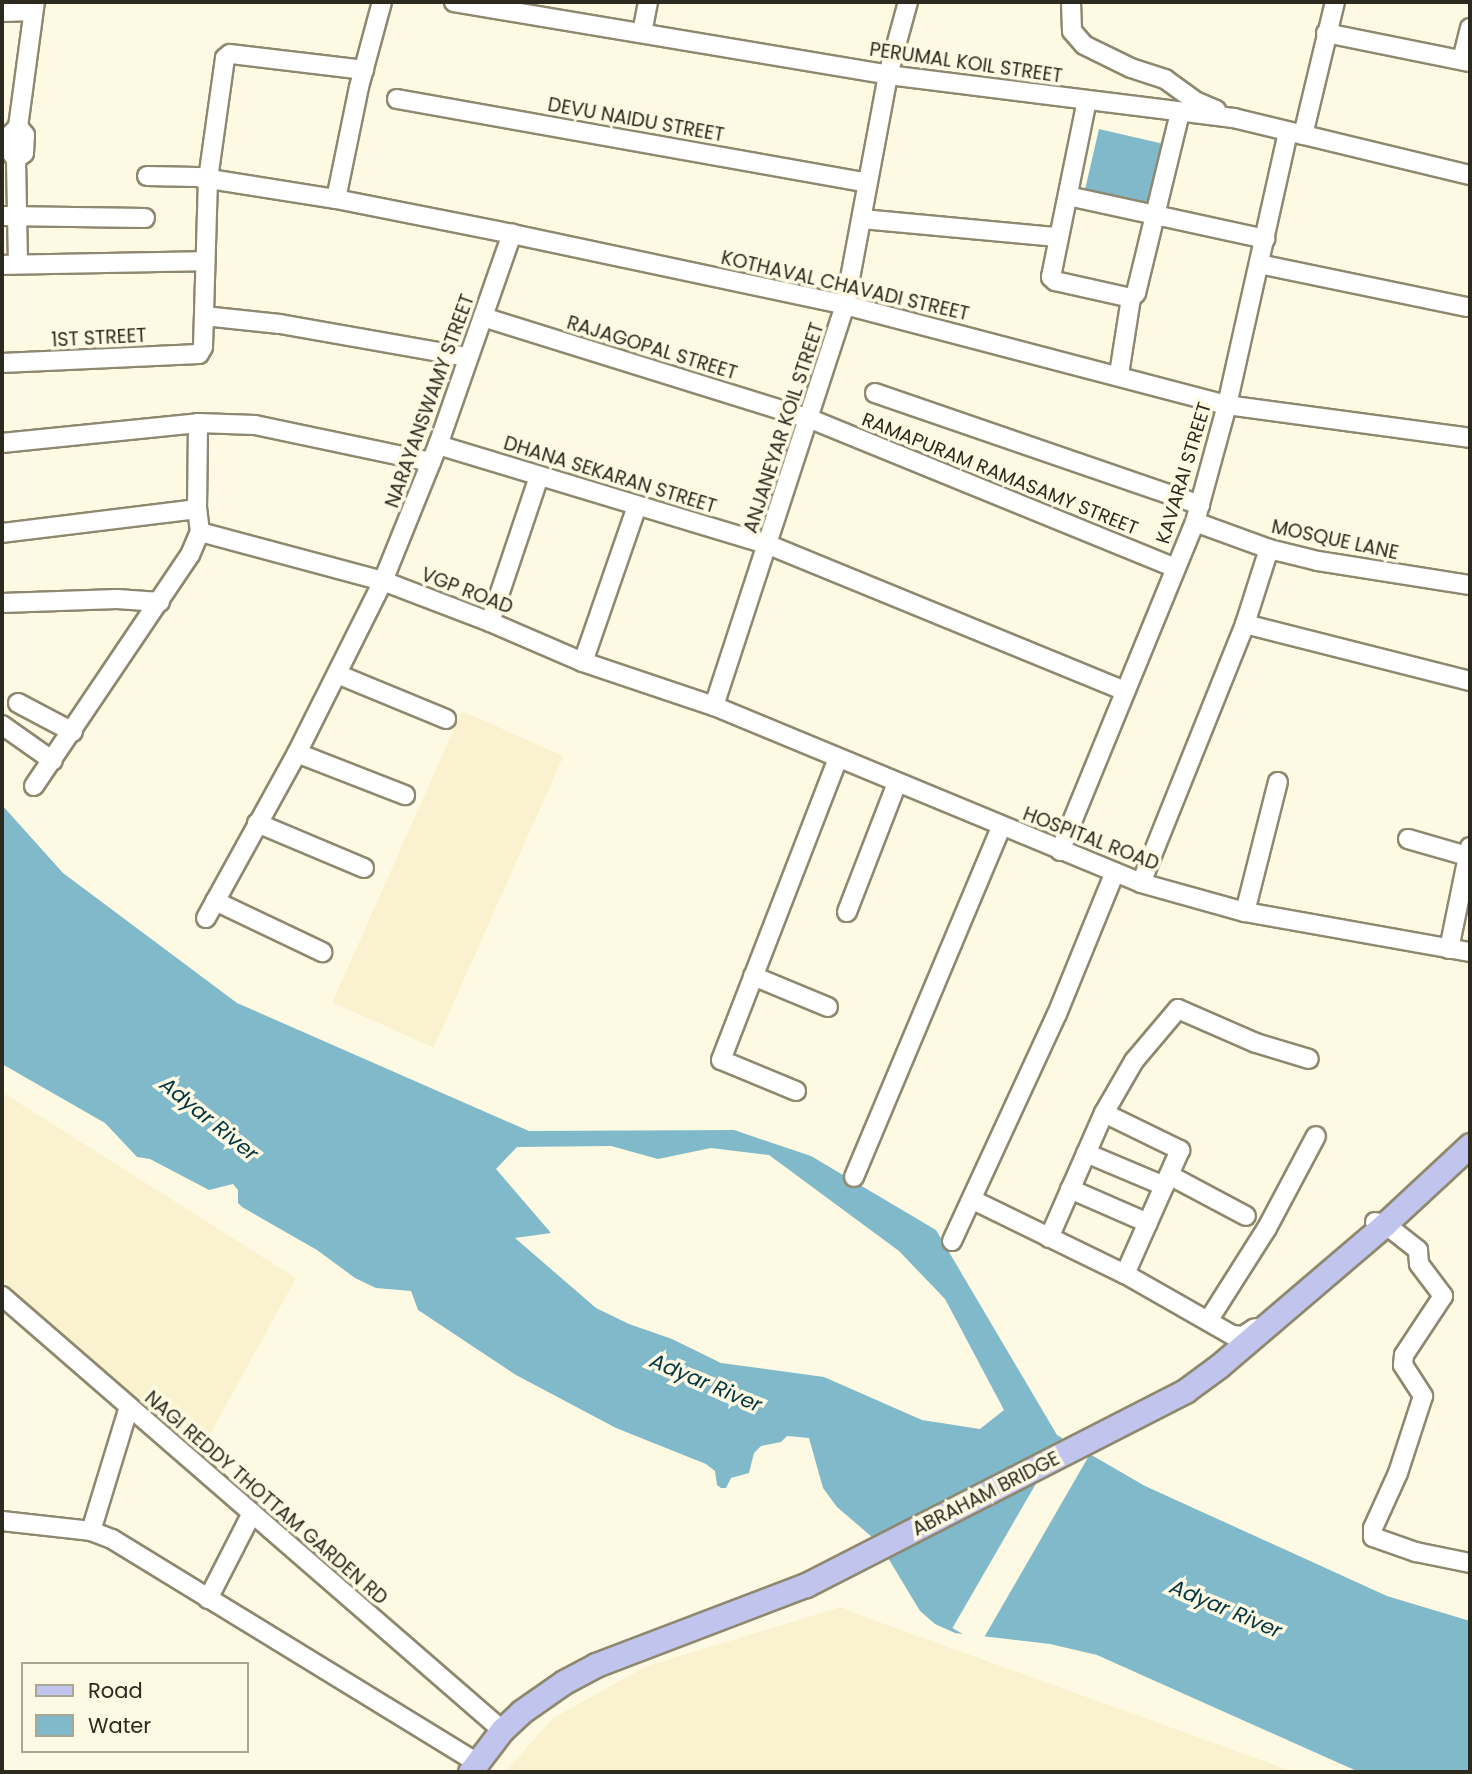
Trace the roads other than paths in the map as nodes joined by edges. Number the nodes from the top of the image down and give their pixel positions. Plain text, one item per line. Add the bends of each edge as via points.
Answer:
1 (382, 2) edge
2 (454, 2) edge
3 (649, 2) edge
4 (908, 2) edge
5 (1070, 2) edge
6 (1335, 2) edge
7 (509, 6) edge
8 (34, 7) edge
9 (2, 12) edge
10 (1470, 28) edge
11 (642, 33) junction
12 (1326, 33) junction
13 (1466, 61) edge
14 (364, 70) junction
15 (888, 75) junction
16 (397, 99) dead end
17 (1087, 100) junction
18 (1180, 111) junction
19 (1234, 118) junction
20 (1295, 133) junction
21 (10, 134) edge
22 (1470, 175) edge
23 (147, 176) dead end
24 (208, 179) junction
25 (867, 183) junction
26 (1068, 196) junction
27 (335, 200) junction
28 (1154, 215) junction
29 (9, 216) edge
30 (145, 218) dead end
31 (862, 219) junction
32 (512, 234) junction
33 (1058, 237) junction
34 (1265, 239) junction
35 (205, 261) junction
36 (10, 264) edge
37 (1259, 264) junction
38 (1131, 298) junction
39 (845, 305) junction
40 (1468, 307) dead end
41 (204, 316) junction
42 (483, 317) junction
43 (467, 357) junction
44 (2, 363) edge
45 (1119, 374) junction
46 (875, 393) dead end
47 (1227, 405) junction
48 (808, 418) junction
49 (198, 423) junction
50 (1470, 438) edge
51 (2, 443) edge
52 (434, 454) junction
53 (539, 476) junction
54 (637, 506) junction
55 (197, 509) junction
56 (1197, 513) junction
57 (2, 533) edge
58 (200, 533) junction
59 (769, 545) junction
60 (1269, 549) junction
61 (1176, 568) junction
62 (383, 582) junction
63 (1470, 585) edge
64 (160, 602) junction
65 (2, 603) edge
66 (490, 622) junction
67 (1245, 624) junction
68 (583, 662) junction
69 (337, 674) junction
70 (1470, 681) edge
71 (1125, 691) junction
72 (18, 703) dead end
73 (714, 706) junction
74 (446, 719) dead end
75 (2, 725) edge
76 (73, 732) junction
77 (297, 753) junction
78 (838, 759) junction
79 (53, 761) junction
80 (1278, 782) dead end
81 (897, 783) junction
82 (34, 786) dead end
83 (405, 795) dead end
84 (257, 823) junction
85 (1002, 827) junction
86 (1408, 839) dead end
87 (1470, 847) edge
88 (1060, 851) junction
89 (364, 867) dead end
90 (1468, 867) edge
91 (1115, 872) junction
92 (1141, 883) junction
93 (215, 901) junction
94 (847, 912) dead end
95 (1245, 912) junction
96 (206, 918) dead end
97 (1449, 949) junction
98 (322, 952) dead end
99 (1470, 952) edge
100 (753, 976) junction
101 (828, 1007) dead end
102 (1309, 1059) dead end
103 (796, 1091) dead end
104 (1104, 1113) junction
105 (1316, 1136) dead end
106 (1470, 1145) edge
107 (1086, 1153) junction
108 (854, 1177) dead end
109 (1167, 1180) junction
110 (1070, 1189) junction
111 (973, 1200) junction
112 (1246, 1216) dead end
113 (1148, 1223) junction
114 (1377, 1231) junction
115 (1049, 1238) junction
116 (952, 1241) dead end
117 (1125, 1273) junction
118 (2, 1296) edge
119 (1208, 1321) junction
120 (129, 1407) junction
121 (252, 1513) junction
122 (2, 1521) edge
123 (91, 1531) junction
124 (1470, 1563) edge
125 (208, 1599) junction
126 (502, 1730) junction
127 (474, 1768) edge

1 - 14 street
2 - 7 street, PERUMAL KOIL STREET
3 - 11 street
4 - 15 street, ANJANEYAR KOIL STREET
5 - 19 street via 1072,31 1084,45 1165,79 1195,100
6 - 12 street, KAVARAI STREET
7 - 11 street, PERUMAL KOIL STREET
8 - 9 street
8 - 21 street
10 - 13 street
11 - 15 street, PERUMAL KOIL STREET
12 - 13 street
12 - 20 street, KAVARAI STREET
14 - 24 street via 227,55
14 - 27 street
15 - 17 street, PERUMAL KOIL STREET
15 - 25 street, ANJANEYAR KOIL STREET
16 - 25 street, DEVU NAIDU STREET
17 - 18 street, PERUMAL KOIL STREET
17 - 26 street
18 - 19 street, PERUMAL KOIL STREET
18 - 28 street
19 - 20 street, PERUMAL KOIL STREET
20 - 22 street, PERUMAL KOIL STREET
20 - 34 street, KAVARAI STREET
21 - 29 street via 25,135 24,153 16,159
23 - 24 street, KOTHAVAL CHAVADI STREET
24 - 27 street, KOTHAVAL CHAVADI STREET
24 - 35 street
25 - 31 street, ANJANEYAR KOIL STREET
26 - 28 street
26 - 33 street
27 - 32 street, KOTHAVAL CHAVADI STREET
28 - 34 street
28 - 38 street
29 - 30 street
29 - 36 street
31 - 33 street
31 - 39 street, ANJANEYAR KOIL STREET
32 - 39 street, KOTHAVAL CHAVADI STREET
32 - 42 street, NARAYANSWAMY STREET
33 - 38 street via 1050,271 1055,281
34 - 37 street, KAVARAI STREET
35 - 36 street
35 - 41 street
37 - 40 street
37 - 47 street, KAVARAI STREET
38 - 45 street
39 - 45 street, KOTHAVAL CHAVADI STREET
39 - 48 street, ANJANEYAR KOIL STREET
41 - 43 street via 280,324
41 - 44 street, 1ST STREET via 199,354
42 - 43 street, NARAYANSWAMY STREET
42 - 48 street, RAJAGOPAL STREET
43 - 52 street, NARAYANSWAMY STREET
45 - 47 street, KOTHAVAL CHAVADI STREET
46 - 56 street, MOSQUE LANE
47 - 50 street, KOTHAVAL CHAVADI STREET
47 - 56 street, KAVARAI STREET
48 - 59 street, ANJANEYAR KOIL STREET
48 - 61 street, RAMAPURAM RAMASAMY STREET
49 - 51 street, DHANA SEKARAN STREET
49 - 52 street, DHANA SEKARAN STREET via 255,425
49 - 55 street
52 - 53 street, DHANA SEKARAN STREET
52 - 62 street, NARAYANSWAMY STREET
53 - 54 street, DHANA SEKARAN STREET
53 - 66 street
54 - 59 street, DHANA SEKARAN STREET
54 - 68 street
55 - 57 street
55 - 58 street
56 - 60 street, MOSQUE LANE
56 - 61 street, KAVARAI STREET
58 - 62 street, VGP ROAD
58 - 64 street
59 - 71 street, DHANA SEKARAN STREET
59 - 73 street, ANJANEYAR KOIL STREET
60 - 63 street, MOSQUE LANE
60 - 67 street
61 - 71 street, KAVARAI STREET
62 - 66 street, VGP ROAD
62 - 69 street, NARAYANSWAMY STREET
64 - 65 street
64 - 76 street
66 - 68 street, VGP ROAD
67 - 70 street
67 - 92 street
68 - 73 street, VGP ROAD
69 - 74 street
69 - 77 street, NARAYANSWAMY STREET
71 - 88 street, KAVARAI STREET
72 - 76 street
73 - 78 street, HOSPITAL ROAD
75 - 79 street
76 - 79 street
77 - 83 street
77 - 84 street, NARAYANSWAMY STREET
78 - 81 street, HOSPITAL ROAD
78 - 100 street
79 - 82 street
80 - 95 street
81 - 85 street, HOSPITAL ROAD
81 - 94 street
84 - 89 street
84 - 93 street, NARAYANSWAMY STREET
85 - 88 street, HOSPITAL ROAD
85 - 108 street
86 - 90 street via 1467,856
87 - 90 street
88 - 91 street, HOSPITAL ROAD
90 - 97 street
91 - 92 street, HOSPITAL ROAD
91 - 111 street
92 - 95 street, HOSPITAL ROAD
93 - 96 street, NARAYANSWAMY STREET
93 - 98 street
95 - 97 street, HOSPITAL ROAD
97 - 99 street, HOSPITAL ROAD
100 - 101 street
100 - 103 street via 721,1060
102 - 104 street via 1256,1043 1178,1009 1134,1061
104 - 107 street
104 - 109 street via 1180,1150
105 - 119 street via 1267,1228
106 - 114 main road, ABRAHAM BRIDGE
107 - 109 street
107 - 110 street
109 - 112 street
109 - 113 street
110 - 113 street
110 - 115 street
111 - 115 street
111 - 116 street
113 - 117 street
114 - 119 street via 1373,1222 1360,1231 1243,1336
114 - 124 street via 1418,1251 1419,1264 1443,1296 1404,1355 1403,1365 1423,1396 1373,1537
114 - 126 main road, ABRAHAM BRIDGE via 1219,1366 1169,1401 815,1580 632,1648 564,1682
115 - 117 street
117 - 119 street
118 - 120 street, NAGI REDDY THOTTAM GARDEN RD
120 - 121 street, NAGI REDDY THOTTAM GARDEN RD
120 - 123 street
121 - 125 street
121 - 126 street, NAGI REDDY THOTTAM GARDEN RD
122 - 123 street
123 - 125 street via 112,1539
125 - 127 street
126 - 127 main road, ABRAHAM BRIDGE

